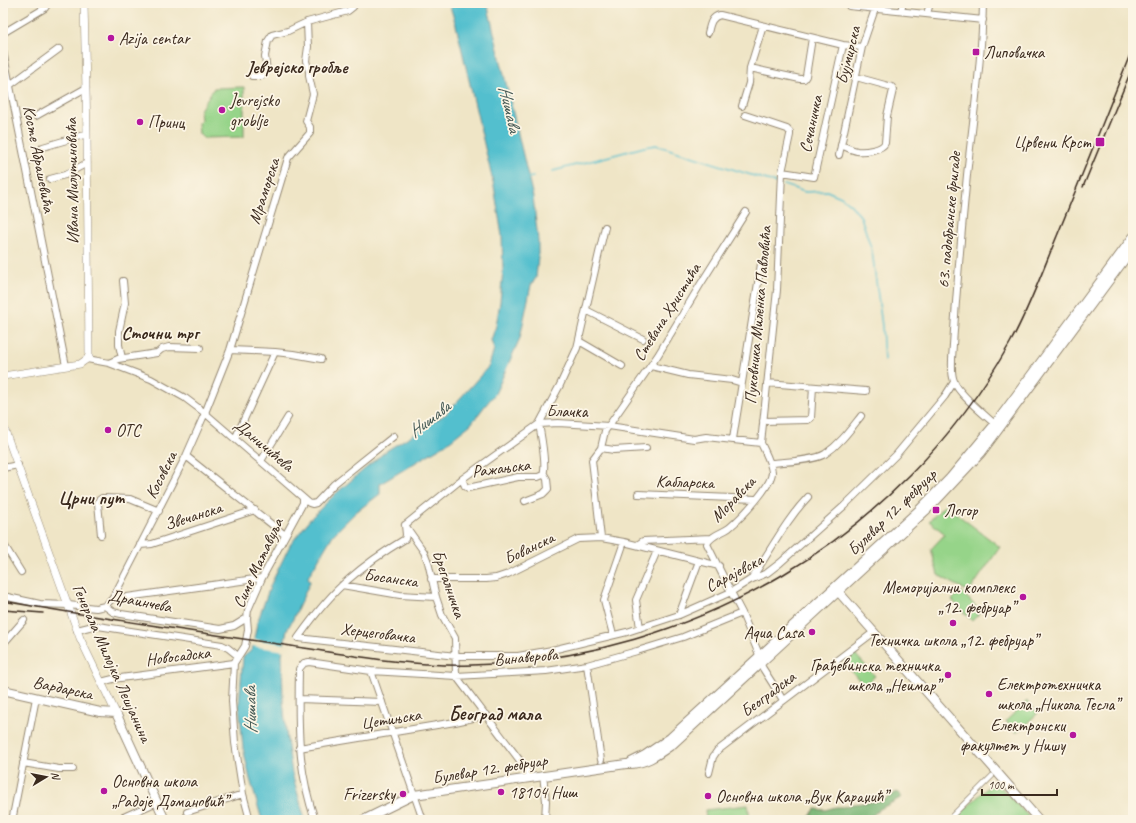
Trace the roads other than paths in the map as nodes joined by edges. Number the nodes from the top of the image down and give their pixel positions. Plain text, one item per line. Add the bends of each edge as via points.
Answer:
1 (48, 3) edge
2 (84, 3) edge
3 (355, 3) edge
4 (903, 3) edge
5 (930, 3) edge
6 (983, 3) edge
7 (848, 5) edge
8 (875, 9) junction
9 (901, 11) junction
10 (927, 14) junction
11 (983, 20) junction
12 (307, 22) junction
13 (763, 26) junction
14 (3, 33) edge
15 (708, 33) dead end
16 (812, 38) junction
17 (843, 45) junction
18 (862, 47) junction
19 (60, 49) dead end
20 (3, 51) edge
21 (750, 68) junction
22 (252, 76) dead end
23 (856, 77) junction
24 (10, 85) junction
25 (86, 88) junction
26 (742, 106) dead end
27 (745, 115) dead end
28 (36, 116) dead end
29 (87, 134) junction
30 (841, 145) junction
31 (44, 146) dead end
32 (839, 155) dead end
33 (87, 163) junction
34 (782, 172) junction
35 (50, 179) dead end
36 (746, 212) dead end
37 (605, 227) dead end
38 (1133, 237) edge
39 (1133, 248) edge
40 (761, 264) dead end
41 (123, 281) dead end
42 (586, 310) junction
43 (643, 339) dead end
44 (579, 341) junction
45 (200, 348) dead end
46 (230, 350) junction
47 (275, 352) junction
48 (122, 358) junction
49 (87, 359) junction
50 (321, 359) dead end
51 (109, 363) junction
52 (66, 366) junction
53 (622, 366) dead end
54 (651, 366) junction
55 (3, 376) edge
56 (954, 382) junction
57 (742, 383) junction
58 (767, 383) junction
59 (813, 387) junction
60 (866, 391) dead end
61 (205, 413) junction
62 (860, 416) dead end
63 (288, 417) dead end
64 (763, 421) junction
65 (540, 424) junction
66 (3, 425) edge
67 (609, 426) junction
68 (997, 426) junction
69 (394, 436) dead end
70 (235, 439) junction
71 (734, 439) junction
72 (761, 443) junction
73 (601, 448) junction
74 (646, 448) dead end
75 (186, 456) junction
76 (261, 461) junction
77 (770, 463) junction
78 (18, 465) junction
79 (3, 468) edge
80 (544, 474) junction
81 (462, 479) junction
82 (638, 494) dead end
83 (808, 497) dead end
84 (303, 499) junction
85 (755, 499) junction
86 (525, 501) dead end
87 (255, 510) junction
88 (159, 511) junction
89 (405, 525) junction
90 (101, 535) dead end
91 (285, 535) junction
92 (602, 538) junction
93 (711, 538) junction
94 (624, 542) junction
95 (3, 543) edge
96 (140, 545) junction
97 (637, 545) junction
98 (656, 551) junction
99 (699, 561) junction
100 (719, 566) junction
101 (20, 572) dead end
102 (262, 578) junction
103 (431, 579) junction
104 (750, 580) junction
105 (342, 585) junction
106 (836, 590) junction
107 (731, 592) junction
108 (3, 596) edge
109 (436, 597) junction
110 (112, 598) junction
111 (68, 605) junction
112 (105, 606) junction
113 (742, 613) junction
114 (678, 615) junction
115 (247, 618) junction
116 (24, 620) dead end
117 (640, 628) junction
118 (77, 630) junction
119 (874, 632) junction
120 (613, 635) junction
121 (3, 644) edge
122 (238, 656) junction
123 (456, 656) junction
124 (759, 660) junction
125 (234, 663) junction
126 (587, 665) junction
127 (371, 672) junction
128 (456, 676) junction
129 (101, 682) junction
130 (3, 690) edge
131 (36, 698) junction
132 (299, 700) junction
133 (783, 700) junction
134 (382, 702) junction
135 (116, 713) junction
136 (487, 715) junction
137 (392, 732) junction
138 (299, 748) junction
139 (601, 760) dead end
140 (24, 763) junction
141 (73, 769) dead end
142 (709, 773) dead end
143 (543, 776) junction
144 (992, 776) dead end
145 (530, 777) junction
146 (243, 794) junction
147 (414, 795) junction
148 (157, 802) junction
149 (187, 812) dead end
150 (13, 816) dead end
151 (117, 820) edge
152 (165, 820) edge
153 (250, 820) edge
154 (315, 820) edge
155 (363, 820) edge
156 (423, 820) edge
157 (545, 820) edge
158 (948, 820) edge
159 (1039, 820) edge

1 - 14 street via 45,8
2 - 25 street, Ивана Милутиновића
3 - 12 street via 348,11
4 - 9 street
5 - 10 street
6 - 11 street, 63. падобранске бригаде
7 - 8 street
8 - 9 street
8 - 18 street, Бујмирска
9 - 10 street
10 - 11 street
11 - 56 street, 63. падобранске бригаде via 960,241 952,359
12 - 22 street via 272,35 265,56 267,71 262,76
12 - 46 street, Мраморска via 306,61 313,94 306,117 310,133 288,158
13 - 15 street via 720,15 712,19
13 - 16 street
13 - 21 street
16 - 17 street
16 - 21 street via 804,79
17 - 18 street
17 - 34 street, Сечаничка via 814,177
18 - 23 street, Бујмирска
19 - 24 street
20 - 24 street, Косте Абрашевића
21 - 26 street via 749,83
23 - 30 street, Бујмирска
23 - 30 street via 892,86 885,143 879,149 858,151
24 - 52 street, Косте Абрашевића
25 - 28 street
25 - 29 street, Ивана Милутиновића
27 - 34 street, Пуковника Миленка Павловића via 790,132
29 - 31 street
29 - 33 street, Ивана Милутиновића
30 - 32 street, Бујмирска
33 - 35 street via 65,175
33 - 49 street, Ивана Милутиновића
34 - 58 street, Пуковника Миленка Павловића via 777,290
36 - 54 street, Стевана Христића
37 - 42 street
38 - 68 main road, Булевар 12. фебруар
39 - 68 main road, Булевар 12. фебруар
40 - 57 street
41 - 48 street via 125,303 119,331
42 - 43 street
42 - 44 street
44 - 53 street
44 - 65 street
45 - 48 street via 169,347 157,353
46 - 47 street
46 - 61 street, Косовска
47 - 50 street
47 - 70 street
48 - 51 street
49 - 51 street, Даничићева
49 - 52 street via 80,364
51 - 61 street, Даничићева via 151,379
52 - 55 street
54 - 57 street via 688,375
54 - 67 street, Стевана Христића
56 - 68 street
56 - 104 street, Сарајевска via 896,455 844,506 780,563 767,573
57 - 71 street
58 - 59 street
58 - 64 street, Пуковника Миленка Павловића
59 - 60 street
59 - 64 street via 811,418
61 - 70 street, Даничићева
61 - 75 street, Косовска
62 - 77 street, Моравска via 841,441 823,455
63 - 76 street
64 - 72 street, Пуковника Миленка Павловића
65 - 67 street, Блачка
65 - 80 street, Ражањска
65 - 81 street, Блачка
66 - 78 street, Генерала Милојка Лешјанина
67 - 71 street, Блачка via 694,439
67 - 73 street, Стевана Христића via 605,431
68 - 106 main road, Булевар 12. фебруар via 969,467 934,503
69 - 84 street via 334,484 316,503 312,504
70 - 76 street, Даничићева
71 - 72 street, Блачка
72 - 77 street, Моравска
73 - 74 street
73 - 92 street, Стевана Христића via 592,462
75 - 87 street
75 - 88 street, Косовска
76 - 84 street, Даничићева
77 - 85 street, Моравска via 772,472 768,483
78 - 79 street
78 - 111 street, Генерала Милојка Лешјанина
80 - 81 street, Ражањска via 468,488
80 - 86 street via 548,489 543,494
81 - 89 street, Блачка
82 - 85 street, Кабларска
83 - 104 street via 787,522
84 - 91 street, Симе Матавуља
85 - 93 street, Моравска via 729,528
87 - 91 street
87 - 96 street, Звечанска via 152,544
88 - 90 street via 130,499 102,498 98,503
88 - 96 street, Косовска
89 - 103 street, Брегалничка via 424,552
89 - 105 street via 404,539
91 - 102 street, Симе Матавуља
92 - 94 street, Бованска
92 - 103 street, Бованска via 578,539 496,578
93 - 97 street, Бованска via 643,541
93 - 100 street, Моравска via 708,546
94 - 97 street, Бованска
94 - 120 street via 604,600
95 - 101 street
96 - 110 street, Косовска
97 - 98 street, Бованска
98 - 99 street, Бованска
98 - 117 street via 636,600
99 - 100 street, Бованска
99 - 114 street
100 - 107 street, Моравска
102 - 110 street
102 - 115 street, Симе Матавуља
103 - 109 street, Брегалничка
104 - 107 street, Сарајевска
105 - 109 street, Босанска via 400,595
105 - 123 street, Херцеговачка via 298,638
106 - 119 main road
106 - 124 main road, Булевар 12. фебруар
107 - 113 street, Моравска
107 - 114 street, Сарајевска
108 - 111 street, Драинчева via 40,604
109 - 123 street, Брегалничка via 442,615 455,638
110 - 112 street, Косовска
111 - 112 street, Драинчева via 96,608
111 - 118 street, Генерала Милојка Лешјанина
112 - 115 street, Драинчева via 117,613 220,629 234,626
113 - 124 street, Моравска
113 - 126 street, Винаверова via 683,637
114 - 117 street, Сарајевска
115 - 122 street, Симе Матавуља via 245,646
116 - 121 street
117 - 120 street, Сарајевска
118 - 122 street via 98,626 222,645
118 - 129 street, Генерала Милојка Лешјанина
119 - 133 street, Београдска
119 - 159 main road
120 - 123 street, Сарајевска via 526,655
122 - 125 street
123 - 128 street, Брегалничка
124 - 133 street, Моравска
124 - 143 main road, Булевар 12. фебруар via 673,744 642,763
125 - 129 street, Новосадска
125 - 146 street via 233,722
126 - 128 street, Винаверова via 546,671
126 - 139 street
127 - 128 street, Винаверова
127 - 132 street, Винаверова via 304,663 300,669
127 - 134 street
128 - 136 street
129 - 135 street, Генерала Милојка Лешјанина
130 - 131 main road, Вардарска
131 - 135 main road, Вардарска
131 - 140 street
132 - 134 street
132 - 138 street
133 - 142 street, Београдска via 717,751
134 - 137 street
135 - 148 main road, Генерала Милојка Лешјанина
136 - 137 street, Цетињска
136 - 145 street
137 - 138 street, Цетињска
137 - 147 street
138 - 154 street via 306,791
140 - 141 street
140 - 150 street
143 - 145 main road, Булевар 12. фебруар
143 - 157 street via 546,796
144 - 158 street
145 - 147 main road, Булевар 12. фебруар
146 - 149 street
146 - 153 street
147 - 155 main road, Булевар 12. фебруар
147 - 156 street
148 - 151 street
148 - 152 main road, Генерала Милојка Лешјанина

